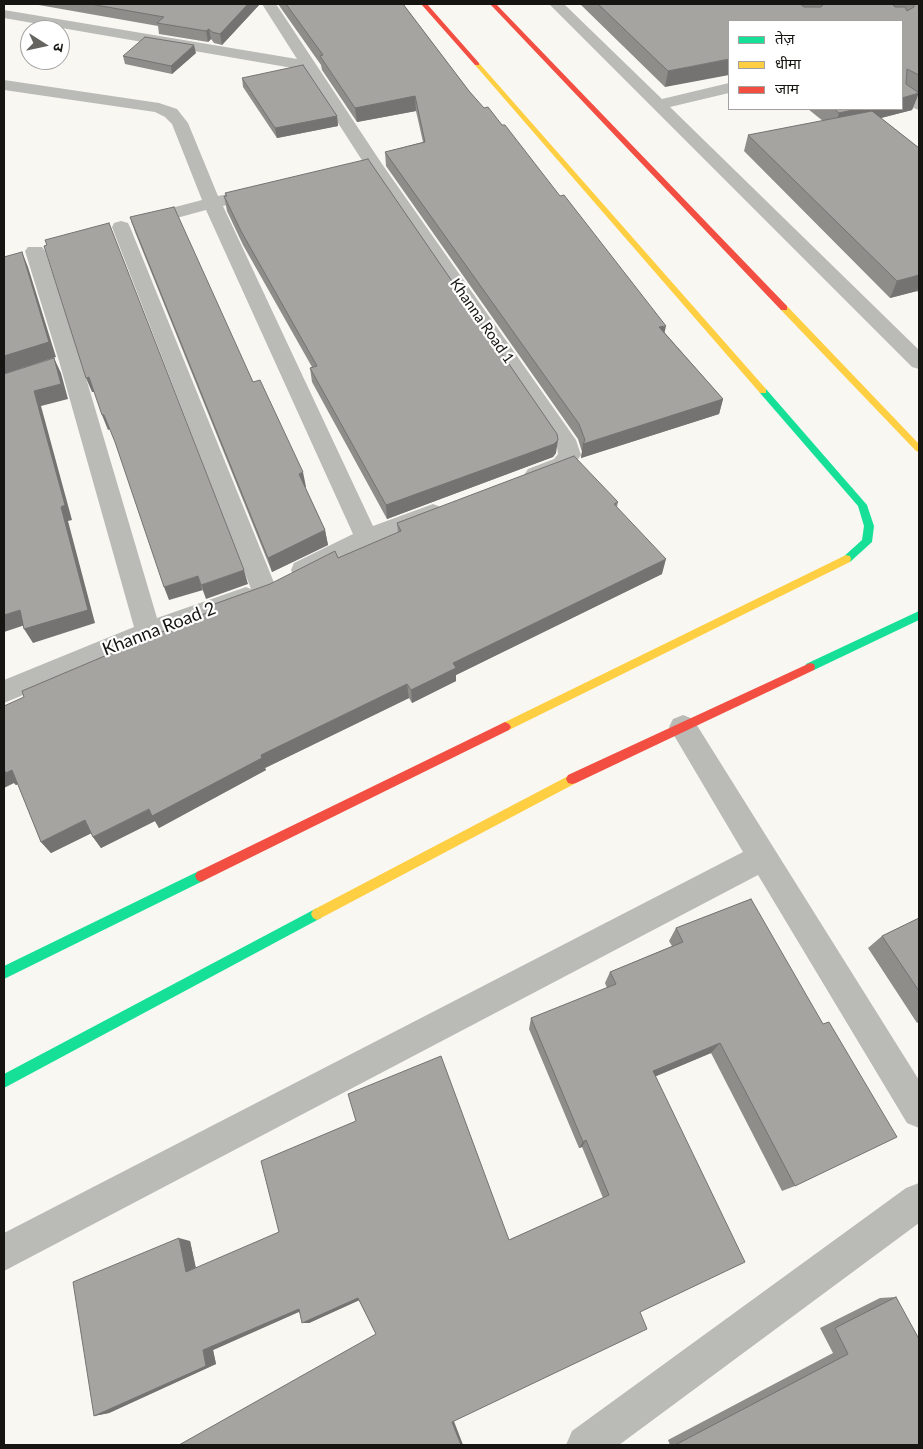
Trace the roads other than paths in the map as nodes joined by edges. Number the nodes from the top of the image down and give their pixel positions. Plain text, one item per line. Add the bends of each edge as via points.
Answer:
1 (269, 4) edge
2 (424, 4) edge
3 (493, 4) edge
4 (556, 4) edge
5 (4, 14) edge
6 (308, 66) junction
7 (4, 85) edge
8 (728, 88) edge
9 (903, 93) edge
10 (658, 105) junction
11 (919, 105) edge
12 (248, 194) edge
13 (212, 203) junction
14 (36, 251) dead end
15 (919, 362) edge
16 (919, 449) edge
17 (512, 484) edge
18 (450, 507) edge
19 (367, 538) junction
20 (264, 590) junction
21 (919, 615) edge
22 (148, 632) junction
23 (4, 692) edge
24 (683, 727) junction
25 (763, 857) junction
26 (4, 973) edge
27 (4, 1080) edge
28 (919, 1110) edge
29 (919, 1201) edge
30 (4, 1253) edge
31 (605, 1439) edge

1 - 6 street, Khanna Road 1
2 - 26 street via 862,506 869,526 867,542 850,557
3 - 16 street
4 - 10 street
5 - 6 street
6 - 17 street, Khanna Road 1 via 365,167 568,446 570,455 562,465
7 - 13 street via 159,108 171,113 180,123
8 - 10 street
9 - 11 street
10 - 15 street
12 - 13 street
13 - 19 street
13 - 20 street via 112,229
14 - 22 street via 61,364
18 - 19 street
19 - 20 street, Khanna Road 2
20 - 22 street, Khanna Road 2
21 - 24 street
22 - 23 street, Khanna Road 2
24 - 25 street
24 - 27 street via 552,789
25 - 28 street
25 - 30 street
29 - 31 street

